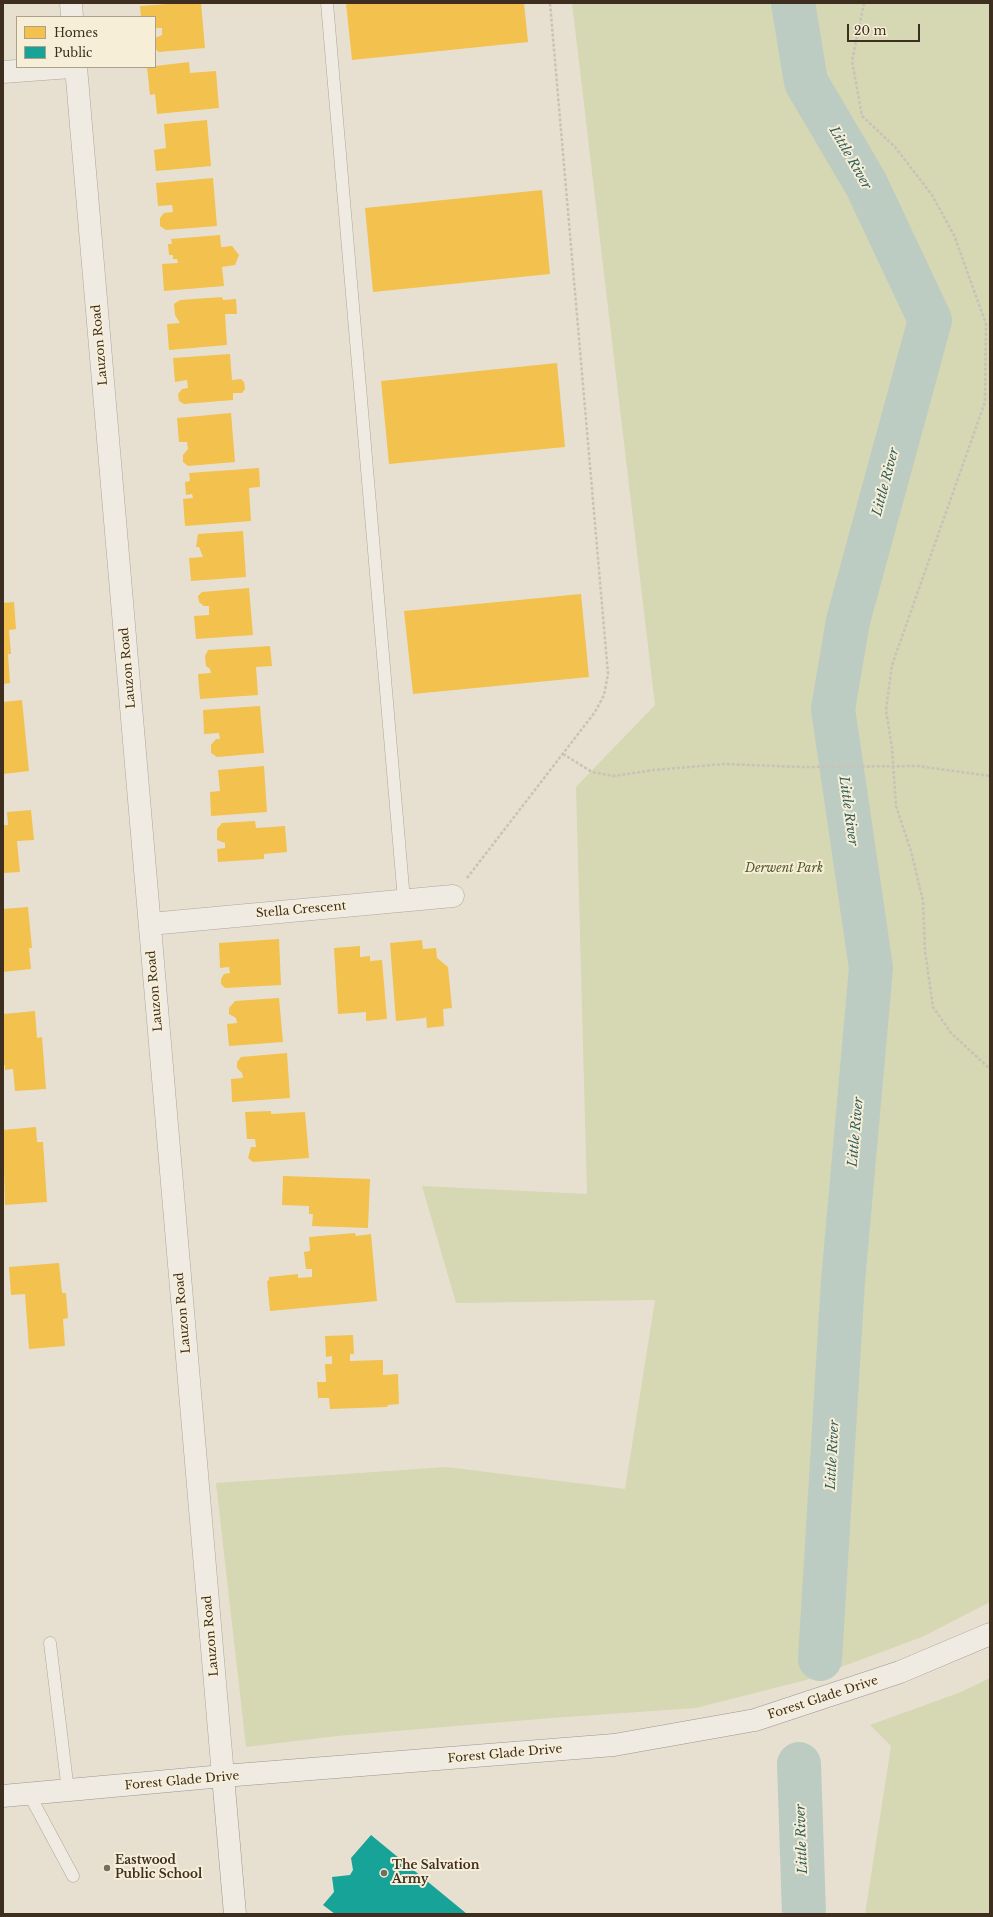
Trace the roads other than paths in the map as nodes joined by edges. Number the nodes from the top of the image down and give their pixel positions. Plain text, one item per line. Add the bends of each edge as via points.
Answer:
1 (71, 3) edge
2 (327, 3) edge
3 (72, 16) edge
4 (58, 68) edge
5 (76, 68) edge
6 (3, 72) edge
7 (453, 896) road end
8 (404, 900) junction
9 (150, 924) junction
10 (990, 1634) edge
11 (50, 1643) dead end
12 (222, 1776) junction
13 (68, 1791) junction
14 (29, 1794) junction
15 (3, 1796) edge
16 (73, 1876) dead end
17 (235, 1914) edge

1 - 3 street
2 - 8 lane
4 - 6 street
5 - 9 street, Lauzon Road
7 - 8 street, Stella Crescent
8 - 9 street, Stella Crescent
9 - 12 street, Lauzon Road
10 - 12 street, Forest Glade Drive via 900,1672 755,1720 614,1745
11 - 13 lane
12 - 13 street, Forest Glade Drive
12 - 17 street, Lauzon Road
13 - 14 street, Forest Glade Drive
14 - 15 street, Forest Glade Drive
14 - 16 lane

